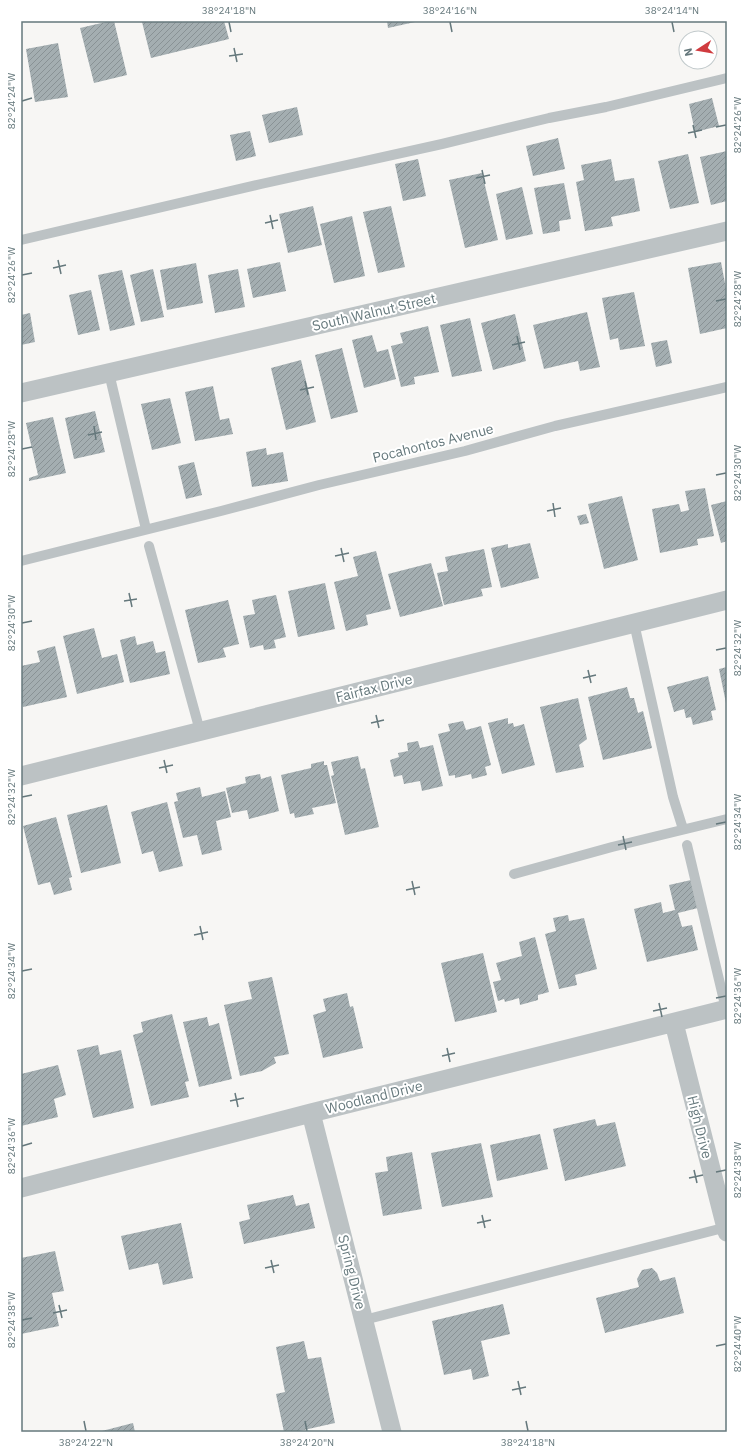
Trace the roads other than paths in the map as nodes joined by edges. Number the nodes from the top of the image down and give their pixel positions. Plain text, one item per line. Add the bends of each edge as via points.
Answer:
1 (727, 78) edge
2 (727, 231) edge
3 (21, 240) edge
4 (109, 373) junction
5 (727, 387) edge
6 (21, 393) edge
7 (146, 529) junction
8 (149, 546) dead end
9 (21, 561) edge
10 (727, 600) edge
11 (634, 623) junction
12 (200, 731) junction
13 (21, 776) edge
14 (727, 819) edge
15 (683, 829) junction
16 (687, 845) dead end
17 (514, 874) dead end
18 (727, 1009) edge
19 (674, 1023) junction
20 (311, 1113) junction
21 (21, 1188) edge
22 (727, 1229) edge
23 (364, 1320) junction
24 (392, 1432) edge

1 - 3 lane
2 - 4 street, South Walnut Street
4 - 6 street, South Walnut Street
4 - 7 lane
5 - 7 lane, Pocahontos Avenue via 555,426 465,451
7 - 9 lane, Pocahontos Avenue
8 - 12 lane
10 - 11 street, Fairfax Drive
11 - 12 street, Fairfax Drive
11 - 15 lane via 673,798
12 - 13 street, Fairfax Drive
14 - 15 lane
15 - 17 lane
16 - 18 lane
18 - 19 street, Woodland Drive
19 - 20 street, Woodland Drive
19 - 22 street, High Drive
20 - 21 street, Woodland Drive
20 - 23 street, Spring Drive
22 - 23 lane
23 - 24 street, Spring Drive

